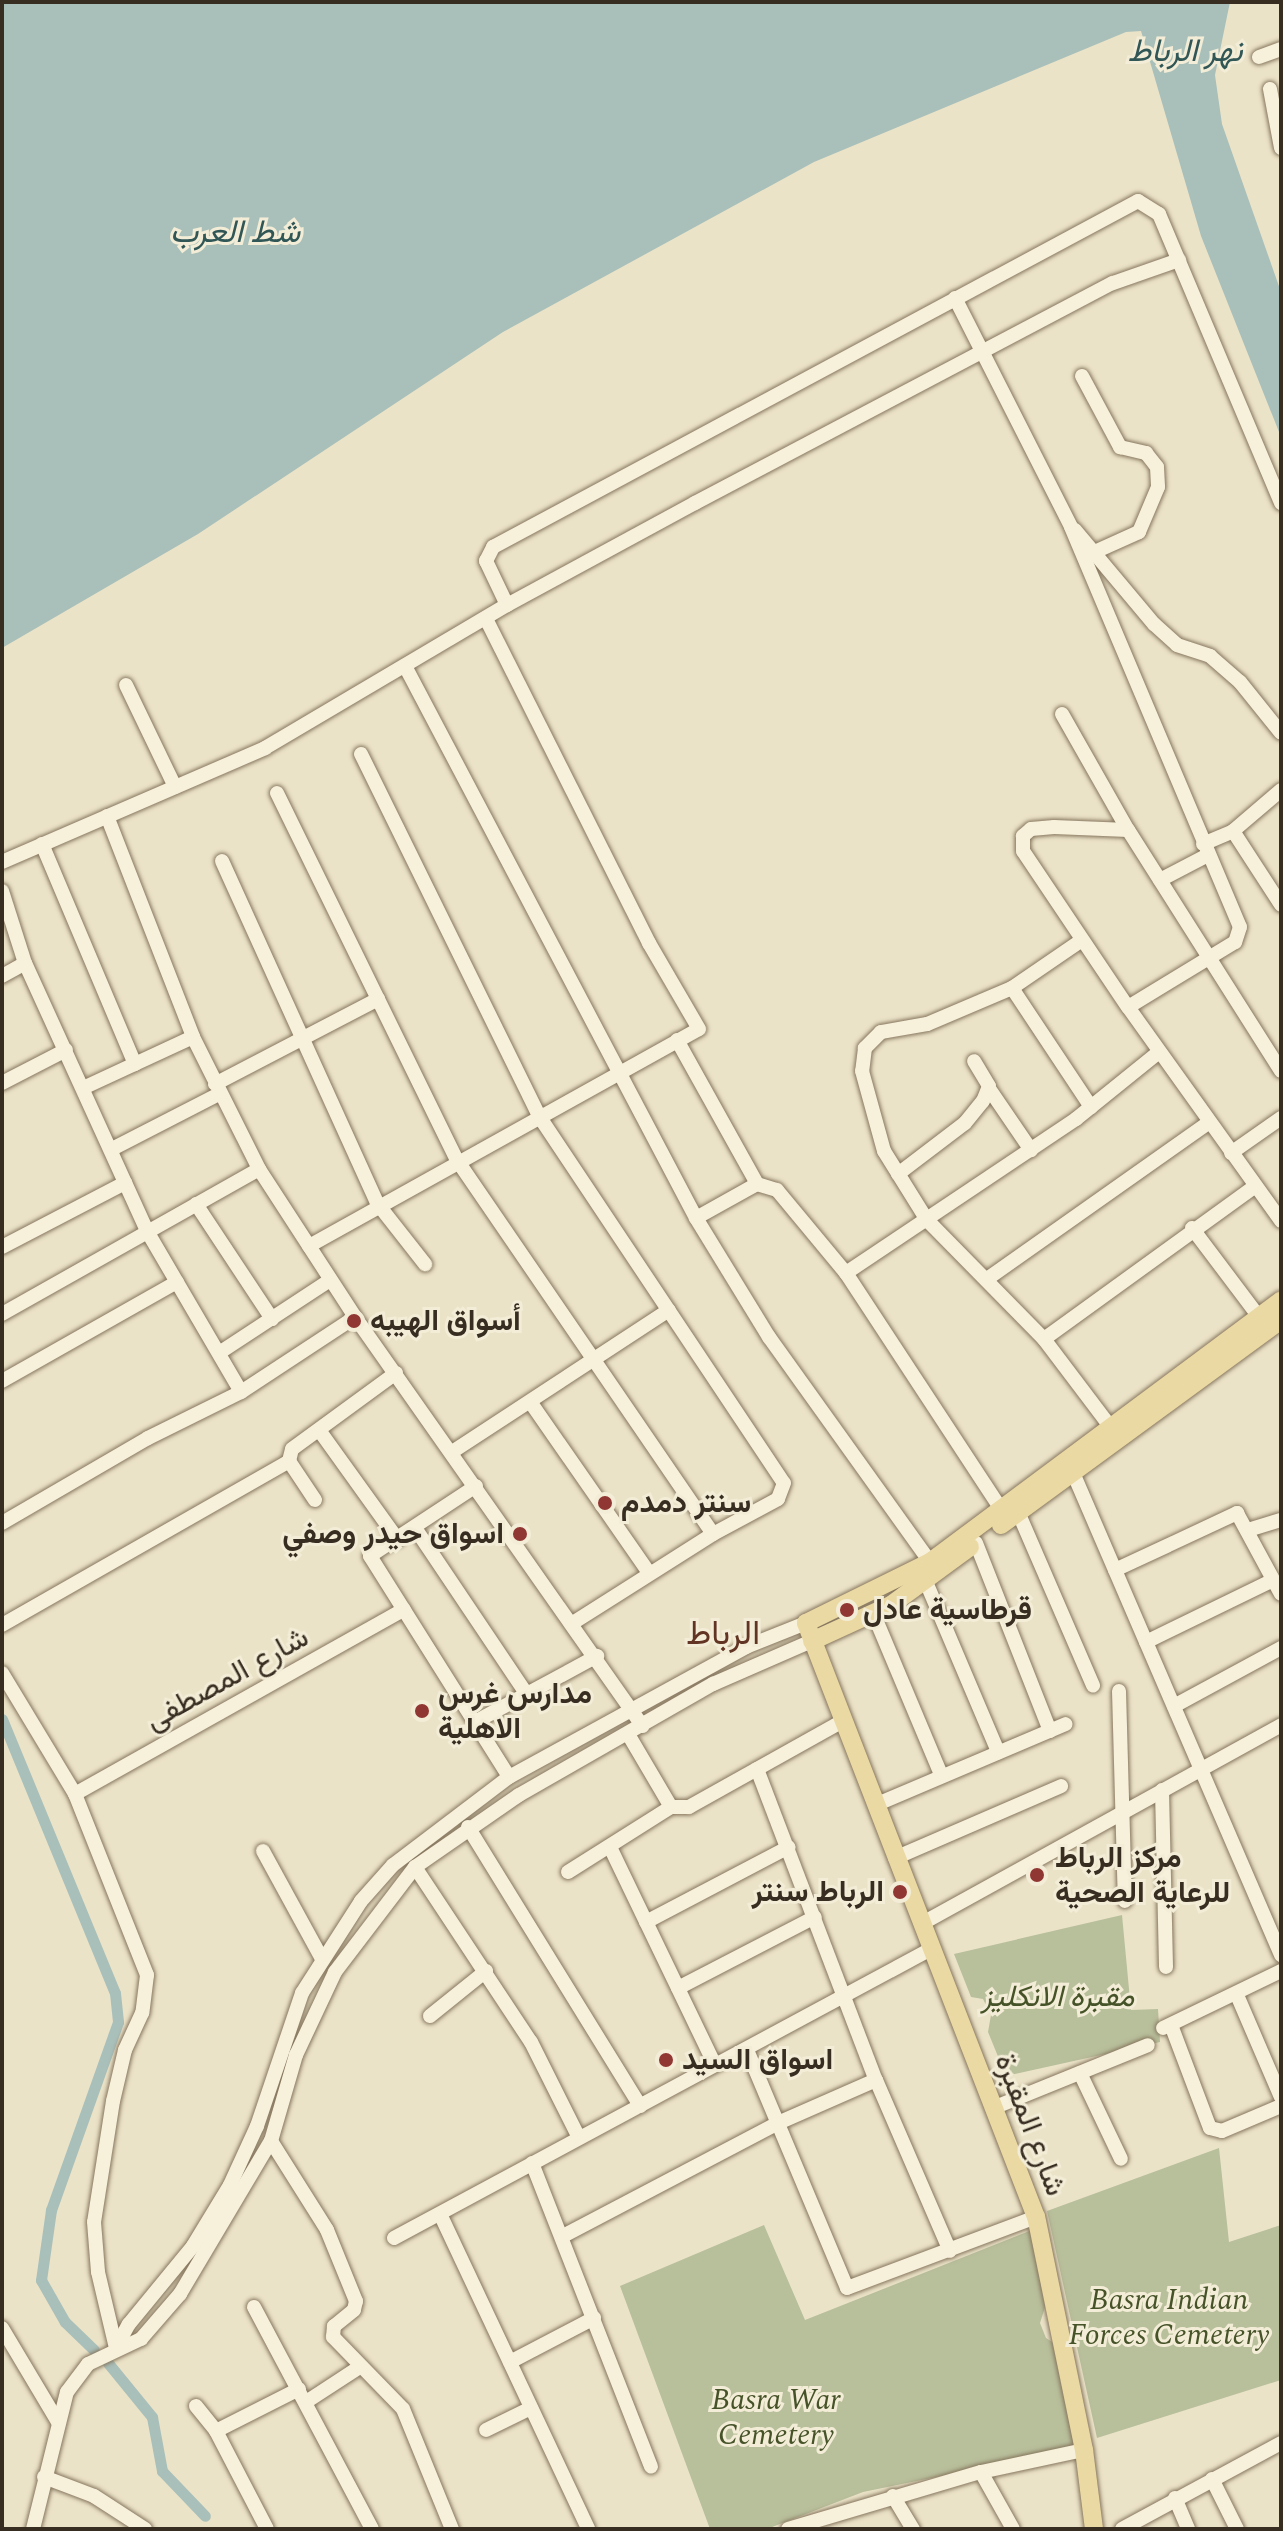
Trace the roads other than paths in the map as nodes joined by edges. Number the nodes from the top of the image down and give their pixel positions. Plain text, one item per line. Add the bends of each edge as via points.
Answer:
1 (1281, 49) edge
2 (1259, 57) dead end
3 (1270, 89) dead end
4 (1281, 148) edge
5 (1179, 260) junction
6 (955, 298) junction
7 (981, 351) junction
8 (1082, 376) dead end
9 (1281, 503) edge
10 (1071, 527) junction
11 (1097, 551) junction
12 (507, 605) junction
13 (486, 619) junction
14 (405, 666) junction
15 (126, 685) dead end
16 (1062, 714) dead end
17 (1281, 733) edge
18 (361, 754) dead end
19 (175, 787) junction
20 (1281, 790) edge
21 (277, 793) dead end
22 (107, 816) junction
23 (1128, 830) junction
24 (1233, 831) junction
25 (42, 844) junction
26 (1206, 849) junction
27 (222, 861) dead end
28 (2, 862) edge
29 (1160, 880) junction
30 (2, 891) edge
31 (1281, 905) edge
32 (1082, 940) junction
33 (1205, 957) junction
34 (25, 963) junction
35 (2, 976) edge
36 (1012, 988) junction
37 (378, 999) junction
38 (1128, 1007) junction
39 (193, 1037) junction
40 (306, 1037) junction
41 (677, 1040) junction
42 (66, 1050) junction
43 (1159, 1052) junction
44 (974, 1061) dead end
45 (135, 1064) junction
46 (1281, 1071) edge
47 (617, 1073) junction
48 (2, 1083) edge
49 (83, 1088) junction
50 (217, 1089) junction
51 (990, 1090) junction
52 (1091, 1107) junction
53 (539, 1116) junction
54 (1281, 1118) edge
55 (1208, 1123) junction
56 (112, 1149) junction
57 (1031, 1150) junction
58 (1231, 1153) junction
59 (457, 1160) junction
60 (259, 1169) junction
61 (898, 1174) junction
62 (125, 1183) junction
63 (757, 1184) junction
64 (1255, 1186) junction
65 (377, 1203) junction
66 (196, 1204) junction
67 (696, 1218) junction
68 (927, 1220) junction
69 (1281, 1221) edge
70 (1192, 1228) junction
71 (147, 1231) junction
72 (309, 1246) junction
73 (2, 1247) edge
74 (425, 1264) dead end
75 (846, 1273) junction
76 (987, 1279) junction
77 (330, 1280) junction
78 (177, 1282) junction
79 (1281, 1300) edge
80 (669, 1310) junction
81 (2, 1314) edge
82 (355, 1317) junction
83 (1259, 1317) junction
84 (272, 1319) junction
85 (1281, 1320) edge
86 (1044, 1339) junction
87 (219, 1353) junction
88 (593, 1361) junction
89 (396, 1373) junction
90 (1193, 1377) junction
91 (2, 1381) edge
92 (241, 1392) junction
93 (531, 1403) junction
94 (1112, 1429) junction
95 (319, 1430) junction
96 (452, 1452) junction
97 (289, 1461) junction
98 (1074, 1475) junction
99 (476, 1486) junction
100 (315, 1500) dead end
101 (1010, 1511) junction
102 (1281, 1520) edge
103 (2, 1523) edge
104 (415, 1528) junction
105 (1248, 1530) junction
106 (713, 1534) junction
107 (398, 1540) junction
108 (976, 1543) junction
109 (930, 1562) junction
110 (1115, 1570) junction
111 (649, 1573) junction
112 (1273, 1580) junction
113 (926, 1582) junction
114 (1281, 1594) edge
115 (404, 1609) junction
116 (874, 1615) junction
117 (573, 1623) junction
118 (2, 1625) edge
119 (809, 1632) junction
120 (1146, 1642) junction
121 (1281, 1648) edge
122 (597, 1656) junction
123 (2, 1673) edge
124 (1093, 1685) dead end
125 (1119, 1691) dead end
126 (525, 1692) junction
127 (1174, 1706) junction
128 (632, 1709) junction
129 (475, 1722) junction
130 (841, 1722) junction
131 (1066, 1724) dead end
132 (1281, 1725) edge
133 (642, 1726) junction
134 (1050, 1731) junction
135 (628, 1734) junction
136 (998, 1752) junction
137 (1201, 1768) junction
138 (757, 1769) junction
139 (941, 1774) junction
140 (509, 1777) junction
141 (1061, 1786) dead end
142 (1162, 1790) junction
143 (75, 1794) junction
144 (875, 1805) junction
145 (671, 1807) junction
146 (1124, 1811) junction
147 (468, 1827) junction
148 (610, 1847) junction
149 (789, 1847) junction
150 (263, 1851) dead end
151 (895, 1858) junction
152 (415, 1867) junction
153 (568, 1872) dead end
154 (364, 1898) junction
155 (1125, 1901) dead end
156 (379, 1912) junction
157 (815, 1917) junction
158 (646, 1922) junction
159 (921, 1924) junction
160 (931, 1949) junction
161 (1281, 1955) edge
162 (321, 1957) junction
163 (1166, 1967) dead end
164 (486, 1971) junction
165 (1281, 1971) edge
166 (678, 1988) junction
167 (1237, 1995) junction
168 (845, 1998) junction
169 (430, 2016) dead end
170 (1148, 2045) dead end
171 (747, 2050) junction
172 (715, 2065) junction
173 (1080, 2073) junction
174 (876, 2080) junction
175 (1281, 2097) edge
176 (640, 2106) junction
177 (1281, 2106) edge
178 (993, 2108) junction
179 (778, 2123) junction
180 (579, 2138) junction
181 (271, 2141) junction
182 (1121, 2159) dead end
183 (532, 2163) junction
184 (230, 2185) junction
185 (244, 2194) junction
186 (441, 2216) junction
187 (1036, 2217) junction
188 (563, 2236) junction
189 (394, 2238) dead end
190 (950, 2251) junction
191 (254, 2307) dead end
192 (594, 2318) junction
193 (2, 2328) edge
194 (116, 2348) junction
195 (510, 2362) junction
196 (358, 2368) junction
197 (303, 2396) junction
198 (196, 2406) dead end
199 (531, 2408) junction
200 (58, 2422) junction
201 (486, 2430) dead end
202 (216, 2431) junction
203 (1281, 2443) edge
204 (1084, 2450) junction
205 (651, 2466) dead end
206 (981, 2472) junction
207 (44, 2477) junction
208 (1212, 2479) junction
209 (893, 2496) junction
210 (1175, 2498) junction
211 (33, 2529) edge
212 (145, 2529) edge
213 (267, 2529) edge
214 (372, 2529) edge
215 (452, 2529) edge
216 (588, 2529) edge
217 (788, 2529) edge
218 (913, 2529) edge
219 (1013, 2529) edge
220 (1094, 2529) edge
221 (1122, 2529) edge
222 (1188, 2529) edge
223 (1237, 2529) edge

1 - 2 street
3 - 4 street
5 - 6 street via 1159,214 1138,201
5 - 7 street via 1113,283
5 - 9 street
6 - 7 street
6 - 12 street via 493,547 486,561
7 - 10 street
7 - 12 street
8 - 11 street via 1120,447 1146,453 1157,467 1158,487 1139,532
10 - 11 street
10 - 26 street
11 - 17 street via 1117,585 1154,624 1177,645 1210,656 1230,673 1268,711
12 - 13 street
13 - 14 street
13 - 41 street via 649,943 699,1029
14 - 19 street via 265,748
14 - 47 street
15 - 19 street
16 - 23 street
18 - 53 street
19 - 22 street
20 - 24 street
21 - 37 street
22 - 25 street
22 - 39 street
23 - 29 street
23 - 32 street via 1054,827 1031,829 1023,836 1023,851
24 - 26 street
24 - 31 street
25 - 28 street
25 - 45 street
26 - 29 street
26 - 33 street via 1240,927 1235,942
27 - 40 street
29 - 33 street
30 - 34 street
32 - 36 street
32 - 38 street
33 - 38 street
33 - 46 street
34 - 35 street
34 - 42 street
36 - 52 street
36 - 61 street via 927,1024 881,1032 865,1048 862,1071 871,1109
37 - 40 street
37 - 59 street
38 - 43 street
39 - 45 street
39 - 50 street
40 - 50 street
40 - 65 street
41 - 47 street
41 - 63 street
42 - 48 street
42 - 49 street
43 - 52 street
43 - 55 street
44 - 51 street
45 - 49 street
47 - 53 street
47 - 67 street
49 - 56 street
50 - 56 street
50 - 60 street
51 - 57 street
51 - 61 street via 965,1123
52 - 57 street
53 - 59 street
53 - 80 street
54 - 58 street
55 - 58 street
55 - 76 street
56 - 62 street
57 - 68 street
58 - 64 street
59 - 65 street
59 - 88 street
60 - 66 street
60 - 72 street
61 - 68 street
62 - 71 street
62 - 73 street
63 - 67 street
63 - 75 street via 783,1197
64 - 69 street
64 - 70 street
65 - 72 street
65 - 74 street
66 - 71 street
66 - 84 street
67 - 109 street via 777,1349
68 - 75 street
68 - 76 street
70 - 83 street
70 - 86 street
71 - 78 street
71 - 81 street
72 - 77 street
75 - 101 street
76 - 86 street
77 - 82 street
77 - 84 street
78 - 87 street
78 - 91 street
79 - 83 main road
80 - 88 street
80 - 106 street via 784,1483 781,1497
82 - 89 street
82 - 92 street
83 - 90 main road
84 - 87 street
85 - 90 main road
86 - 94 street
87 - 92 street
88 - 93 street
88 - 106 street
89 - 95 street
89 - 96 street
90 - 94 main road
90 - 98 main road
92 - 103 street via 148,1438
93 - 96 street
93 - 111 street
94 - 101 main road
95 - 97 street via 292,1449
95 - 107 street
96 - 99 street
97 - 100 street
97 - 118 street
98 - 101 main road
98 - 110 street
99 - 104 street
99 - 117 street
101 - 108 main road
101 - 109 main road
101 - 124 street
102 - 105 street
104 - 107 street
104 - 126 street
105 - 110 street via 1237,1513 1230,1515
105 - 112 street
106 - 111 street
107 - 115 street via 370,1556
108 - 113 main road
108 - 134 street
109 - 119 main road
110 - 120 street
111 - 117 street
112 - 114 street
112 - 120 street
113 - 116 main road
113 - 136 street
115 - 129 street
115 - 143 street, شارع المصطفى
116 - 119 main road
116 - 139 street
117 - 122 street
119 - 128 street via 746,1647
119 - 130 main road, شارع المقبرة
119 - 133 street
120 - 127 street
121 - 127 street
122 - 126 street
122 - 128 street
123 - 143 street
125 - 146 street
126 - 129 street
127 - 137 street
128 - 133 street
128 - 140 street
129 - 140 street
130 - 138 street
130 - 144 main road, شارع المقبرة
131 - 134 street
132 - 137 street
133 - 135 street
134 - 136 street
135 - 145 street
135 - 147 street
136 - 139 street
137 - 142 street
137 - 161 street
138 - 145 street via 689,1807
138 - 149 street
139 - 144 street
140 - 154 street via 429,1833
141 - 151 street
142 - 146 street
142 - 163 street
143 - 194 street via 147,1975 142,2013 125,2050 113,2101 94,2222 98,2272
144 - 151 main road, شارع المقبرة
145 - 148 street
146 - 155 street
146 - 159 street
147 - 152 street
147 - 176 street
148 - 153 street
148 - 158 street
149 - 157 street
149 - 158 street
150 - 162 street
151 - 159 main road, شارع المقبرة
152 - 156 street
152 - 164 street
154 - 156 street
154 - 162 street
156 - 181 street via 311,2016
157 - 166 street
157 - 168 street
158 - 166 street
159 - 160 main road, شارع المقبرة
160 - 168 street
160 - 178 main road, شارع المقبرة
162 - 184 street via 287,2028 267,2097
164 - 169 street
164 - 180 street via 531,2042
165 - 167 street
166 - 172 street
167 - 175 street
167 - 177 street via 1167,2026 1210,2128 1222,2131
168 - 171 street
168 - 174 street
170 - 173 street
171 - 172 street
171 - 179 street
172 - 176 street
173 - 178 street via 1072,2071
173 - 182 street
174 - 179 street
174 - 190 street
176 - 180 street
178 - 187 main road, شارع المقبرة
179 - 188 street
179 - 190 street via 847,2288
180 - 183 street
181 - 185 street
181 - 196 street via 327,2230 356,2301 332,2333
183 - 186 street
183 - 188 street
184 - 185 street
184 - 194 street via 193,2246 129,2324
185 - 194 street via 180,2294 141,2339
186 - 189 street
186 - 195 street
187 - 190 street
187 - 204 main road, شارع المقبرة
188 - 192 street
191 - 197 street
192 - 195 street
192 - 205 street
193 - 200 street
194 - 200 street via 88,2364 67,2392
195 - 199 street
196 - 197 street
196 - 215 street via 403,2409
197 - 202 street
197 - 214 street
198 - 202 street
199 - 201 street
199 - 216 street
200 - 207 street
202 - 213 street
203 - 208 street
204 - 206 street
204 - 220 main road, شارع المقبرة
206 - 209 street
206 - 219 street
207 - 211 street
207 - 212 street via 94,2496
208 - 210 street
208 - 223 street
209 - 217 street
209 - 218 street
210 - 221 street
210 - 222 street

